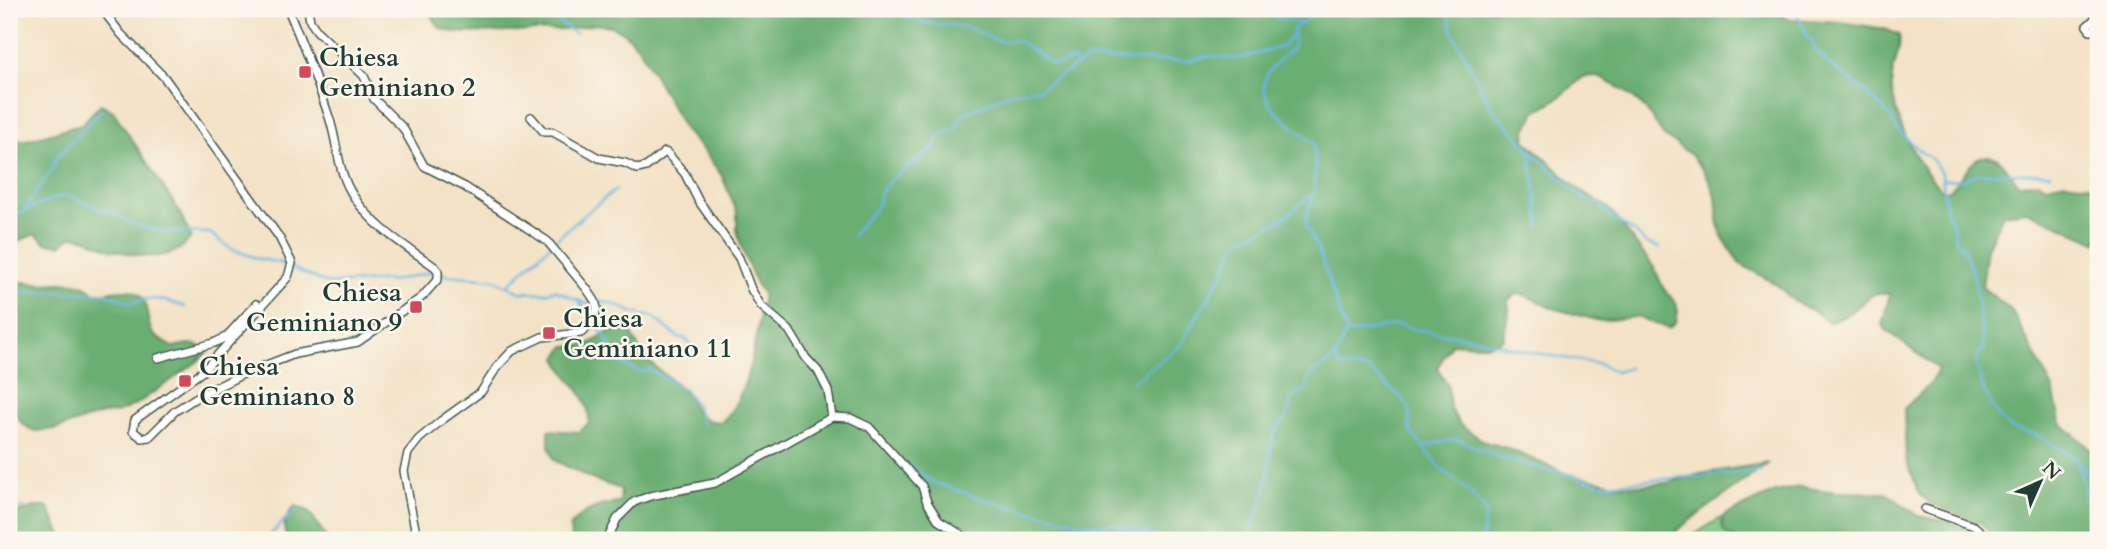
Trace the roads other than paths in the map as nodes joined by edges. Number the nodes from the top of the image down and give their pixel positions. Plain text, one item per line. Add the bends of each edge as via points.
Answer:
1 (103, 9) edge
2 (288, 9) edge
3 (308, 9) edge
4 (2098, 16) edge
5 (2098, 30) edge
6 (531, 117) dead end
7 (262, 308) junction
8 (168, 349) dead end
9 (832, 417) junction
10 (1925, 509) dead end
11 (423, 540) edge
12 (607, 540) edge
13 (970, 540) edge
14 (1990, 540) edge

1 - 7 street via 164,78 286,248 292,270
2 - 7 street via 330,121 348,188 384,232 435,267 438,279 422,297 358,342 295,354 243,374 175,411 149,437 135,435 135,420 203,371
3 - 11 street via 317,31 364,76 374,99 403,128 424,166 466,187 547,241 597,308 593,323 581,333 542,337 512,351 481,392 419,439 408,453 404,471 415,528
4 - 5 street via 2087,26
6 - 9 street via 544,132 637,169 668,154 740,258 761,306 789,330 818,371 828,391
7 - 8 street via 256,304 226,337 214,343 158,358
9 - 12 street via 715,483 634,502 617,519
9 - 13 street via 850,418 869,428 914,476 939,520
10 - 14 street via 1974,526

